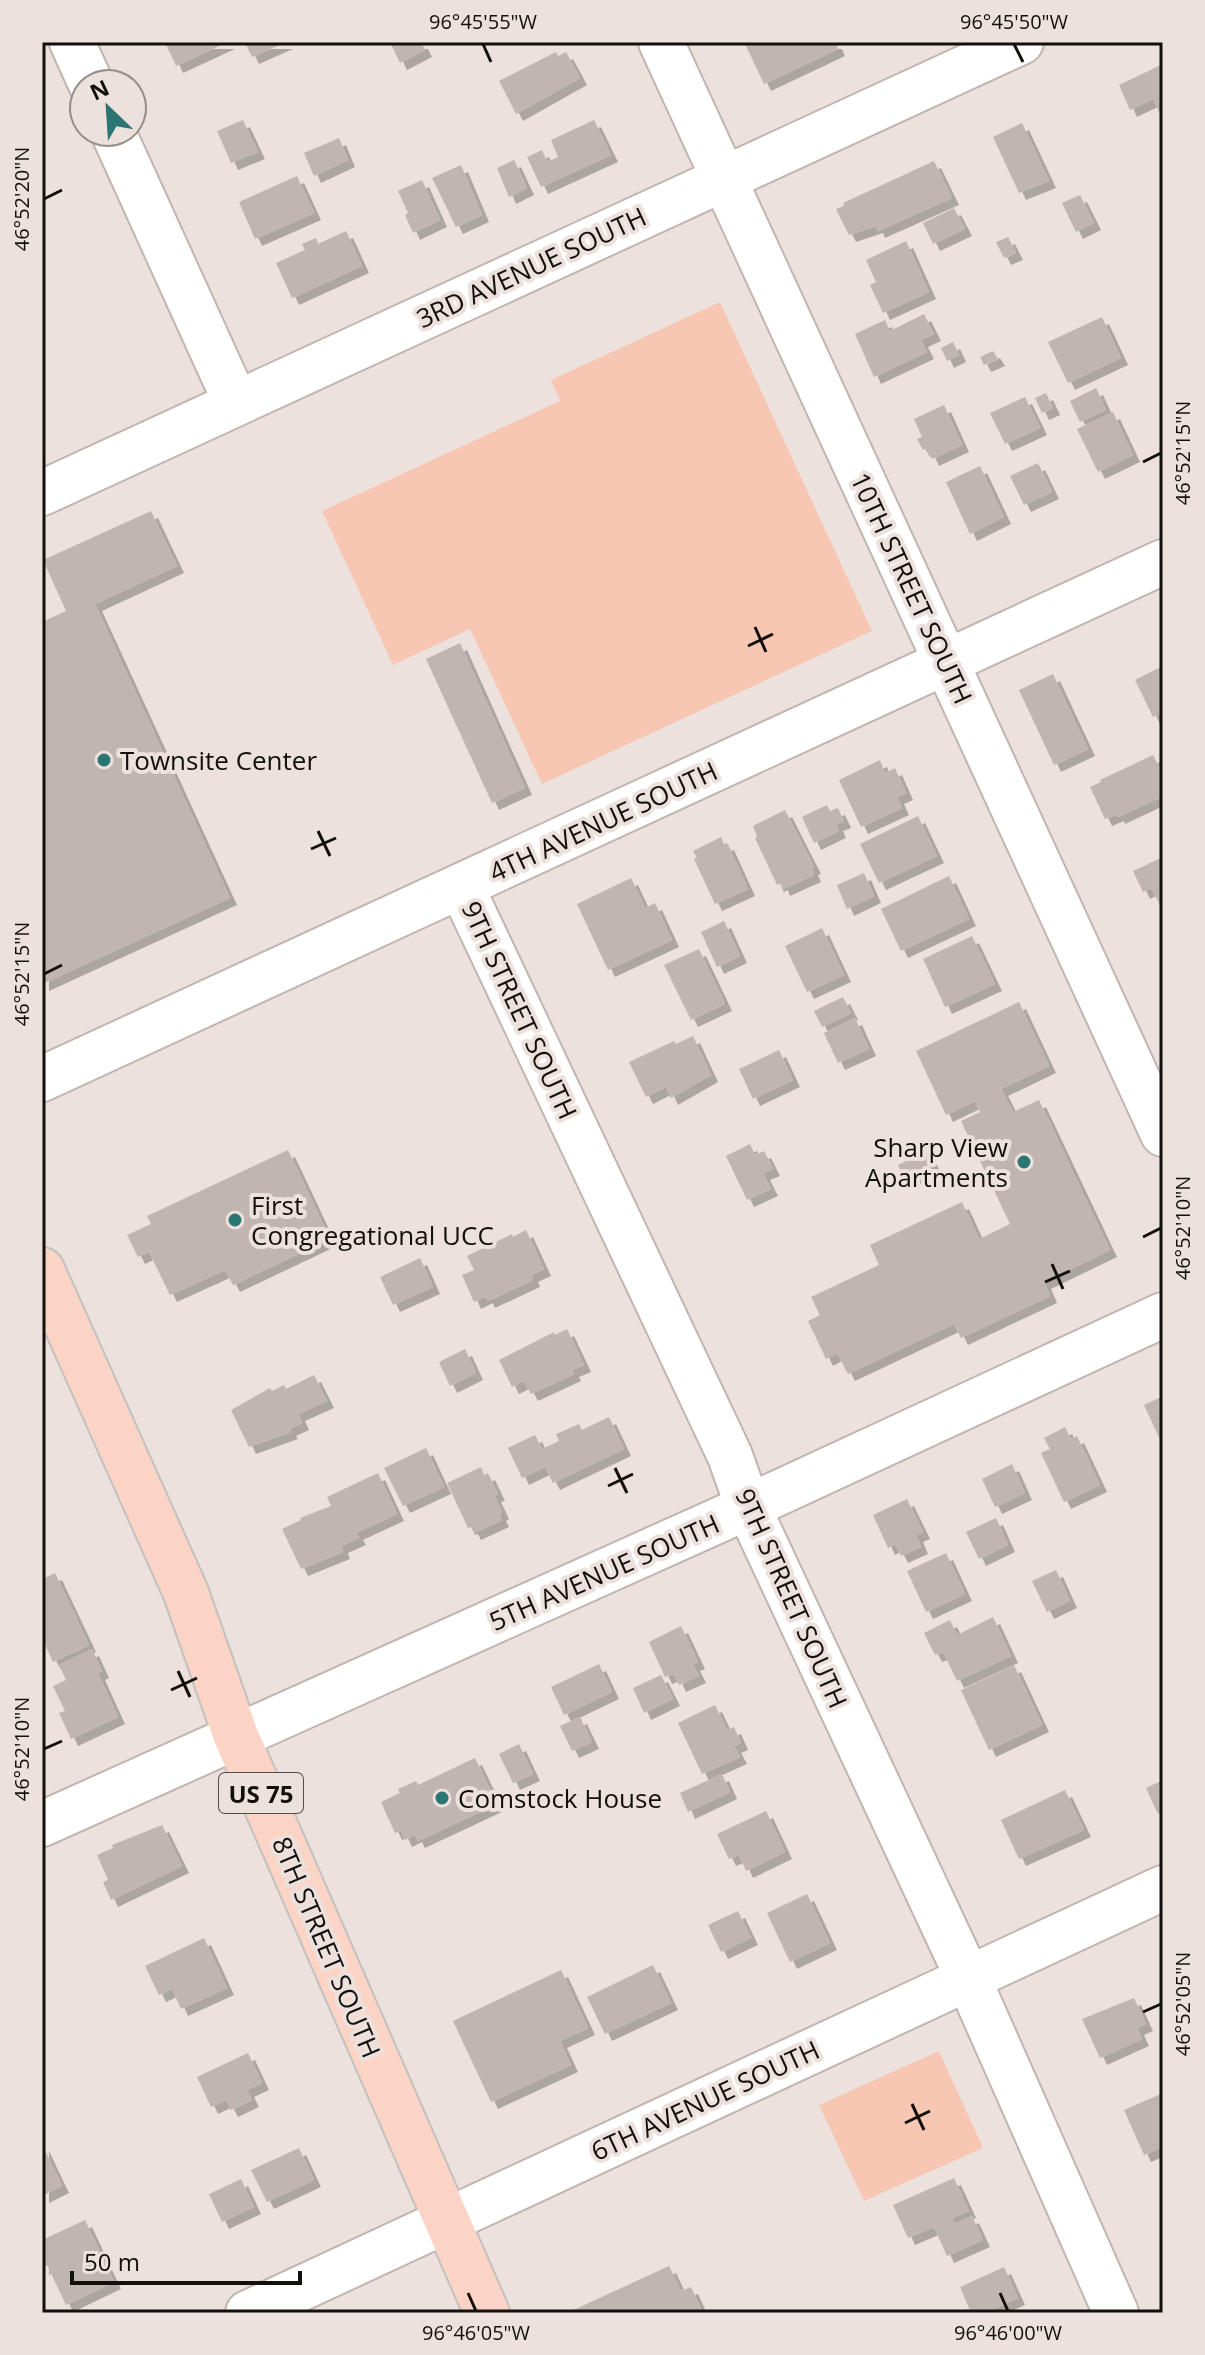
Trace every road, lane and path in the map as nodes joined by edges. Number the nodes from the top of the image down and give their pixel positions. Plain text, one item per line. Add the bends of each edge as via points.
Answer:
1 (72, 42) edge
2 (661, 42) edge
3 (1021, 42) edge
4 (84, 68) edge
5 (120, 148) edge
6 (724, 178) junction
7 (236, 403) junction
8 (42, 493) edge
9 (1163, 562) edge
10 (947, 662) junction
11 (461, 886) junction
12 (42, 1079) edge
13 (1163, 1134) edge
14 (42, 1270) edge
15 (1163, 1315) edge
16 (748, 1507) junction
17 (236, 1736) junction
18 (42, 1824) edge
19 (1163, 1888) edge
20 (968, 1978) junction
21 (446, 2221) junction
22 (248, 2313) edge
23 (487, 2313) edge
24 (1116, 2313) edge

1 - 4 street
2 - 6 street, 10TH STREET SOUTH
3 - 6 street, 3RD AVENUE SOUTH
5 - 7 street
6 - 7 street, 3RD AVENUE SOUTH
6 - 10 street, 10TH STREET SOUTH
7 - 8 street, 3RD AVENUE SOUTH
9 - 10 street, 4TH AVENUE SOUTH
10 - 11 street, 4TH AVENUE SOUTH
10 - 13 street, 10TH STREET SOUTH
11 - 12 street, 4TH AVENUE SOUTH
11 - 16 street, 9TH STREET SOUTH via 730,1456
14 - 17 main road, 8TH STREET SOUTH / US 75 via 186,1593
15 - 16 street, 5TH AVENUE SOUTH
16 - 17 street, 5TH AVENUE SOUTH
16 - 20 street, 9TH STREET SOUTH
17 - 18 street, 5TH AVENUE SOUTH
17 - 21 main road, 8TH STREET SOUTH / US 75
19 - 20 street, 6TH AVENUE SOUTH
20 - 21 street, 6TH AVENUE SOUTH
20 - 24 street, 9TH STREET SOUTH
21 - 22 street, 6TH AVENUE SOUTH
21 - 23 main road, 8TH STREET SOUTH / US 75

